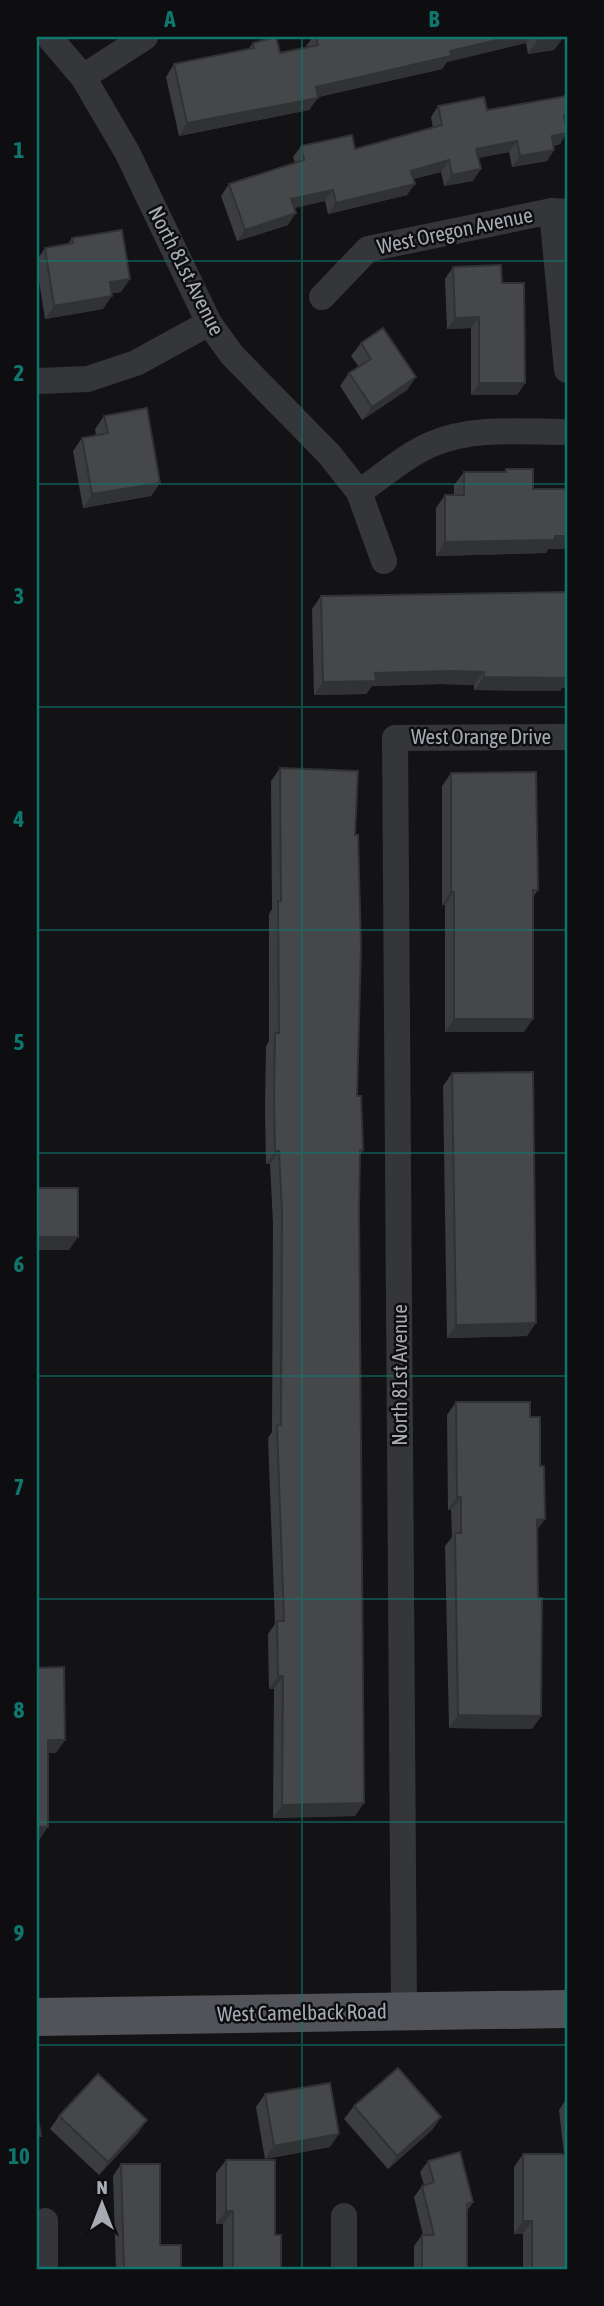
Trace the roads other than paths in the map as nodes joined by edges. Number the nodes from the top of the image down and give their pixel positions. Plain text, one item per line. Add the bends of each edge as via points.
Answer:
1 (48, 37) edge
2 (145, 37) edge
3 (83, 77) junction
4 (560, 211) edge
5 (321, 297) dead end
6 (209, 323) junction
7 (567, 370) edge
8 (37, 381) edge
9 (567, 432) edge
10 (359, 492) junction
11 (384, 561) dead end
12 (567, 737) edge
13 (395, 738) joint
14 (567, 2009) edge
15 (404, 2011) junction
16 (37, 2017) edge
17 (344, 2216) dead end
18 (45, 2221) dead end
19 (46, 2269) edge
20 (344, 2269) edge

1 - 3 street, North 81st Avenue
2 - 3 street
3 - 6 street, North 81st Avenue via 127,152
4 - 5 street, West Oregon Avenue via 368,249
4 - 7 street
6 - 8 street via 124,367 88,379
6 - 10 street, North 81st Avenue via 232,355
9 - 10 street via 451,437 430,445
10 - 11 street, North 81st Avenue
12 - 13 street, West Orange Drive
13 - 15 street, North 81st Avenue
14 - 15 main road, West Camelback Road
15 - 16 main road, West Camelback Road
17 - 20 street
18 - 19 street

